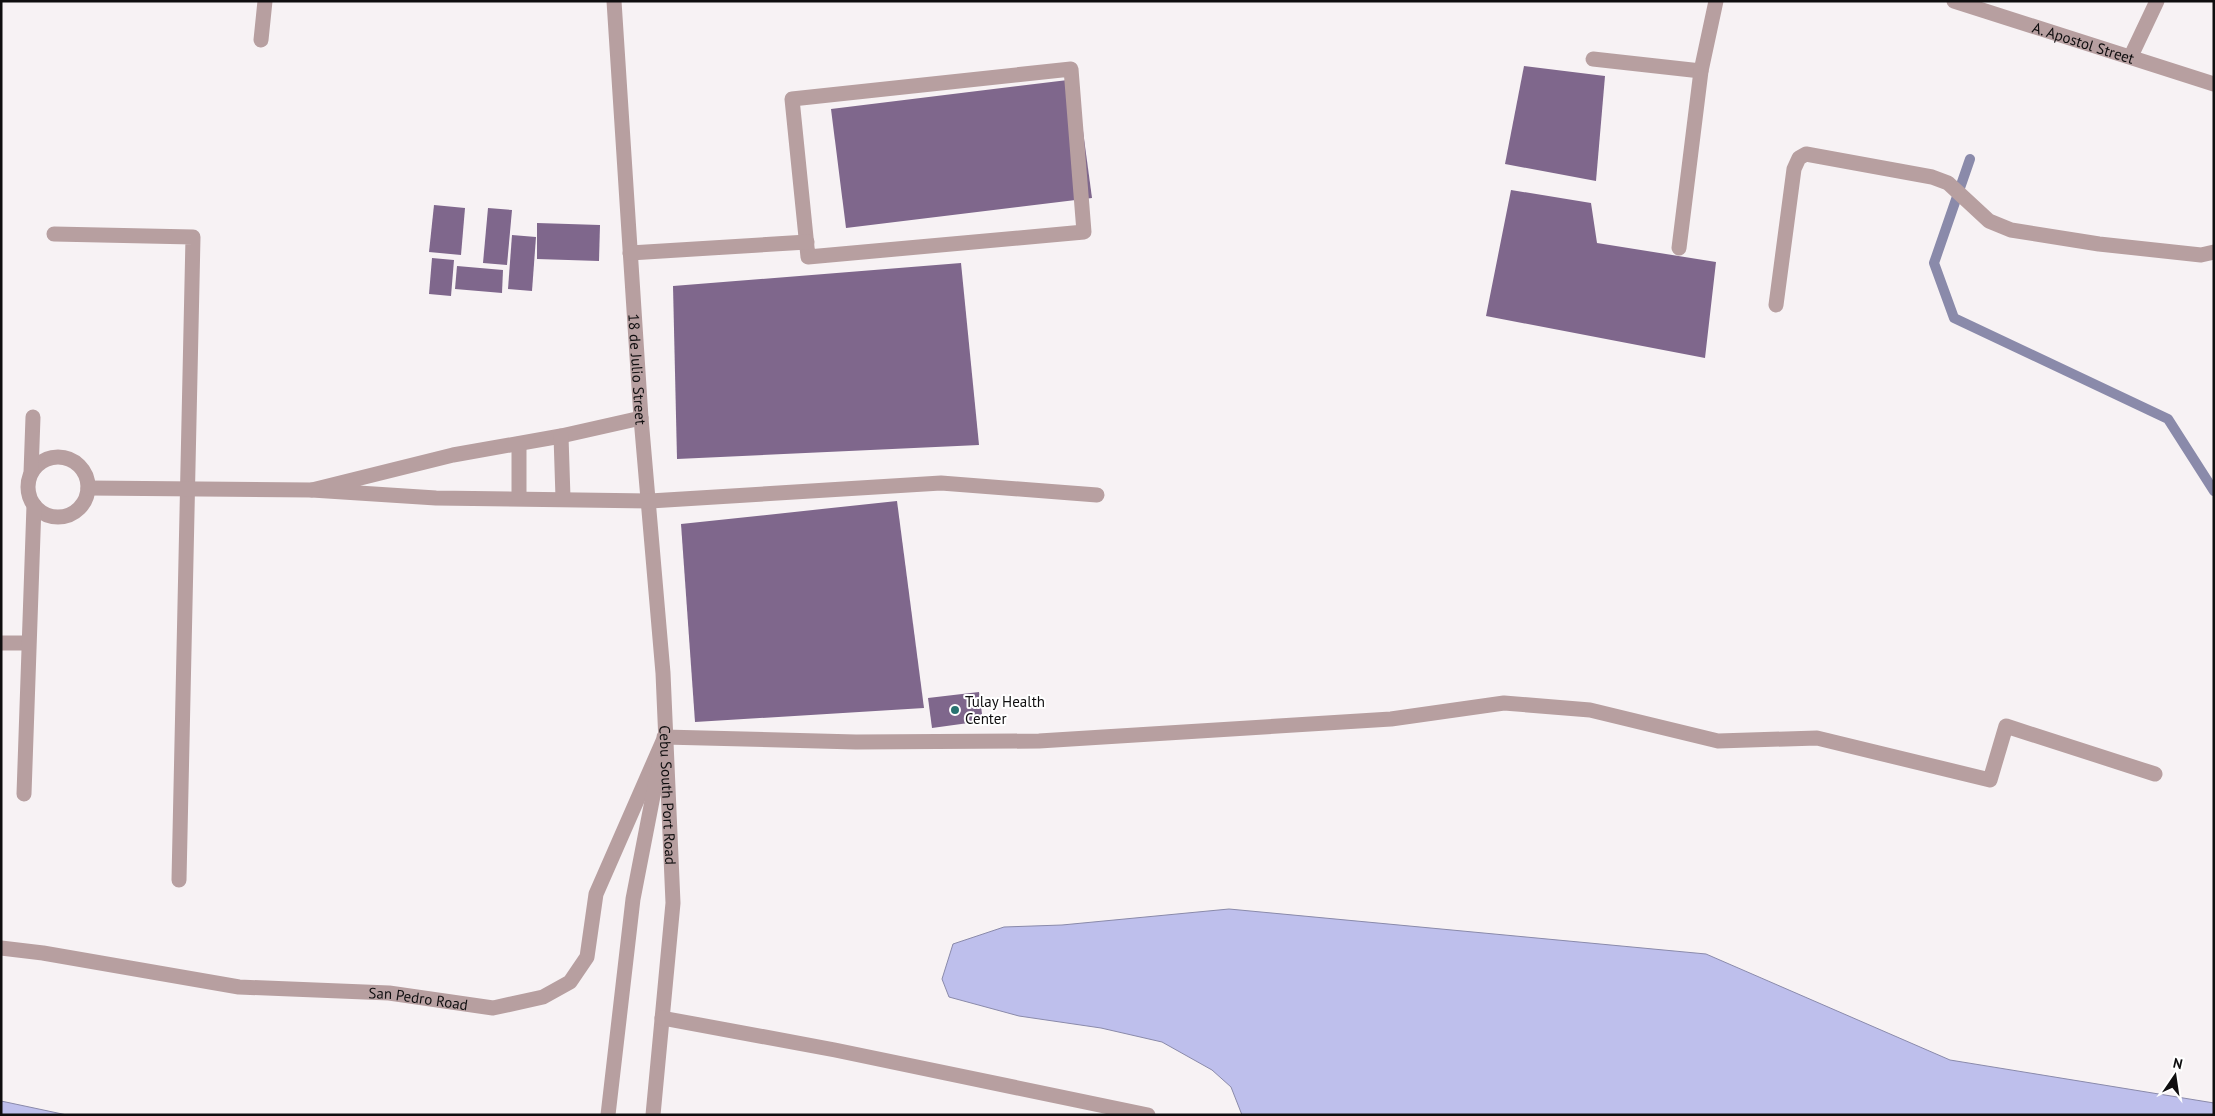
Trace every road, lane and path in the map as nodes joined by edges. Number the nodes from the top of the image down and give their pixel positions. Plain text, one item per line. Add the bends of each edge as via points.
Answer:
1 (265, 1) edge
2 (614, 1) edge
3 (1716, 1) edge
4 (1954, 1) edge
5 (2157, 1) edge
6 (261, 40) dead end
7 (2131, 56) junction
8 (1593, 58) dead end
9 (1701, 71) junction
10 (2214, 84) edge
11 (54, 234) dead end
12 (807, 242) junction
13 (1679, 248) dead end
14 (2214, 252) edge
15 (630, 253) junction
16 (1776, 305) dead end
17 (33, 417) dead end
18 (641, 418) junction
19 (561, 436) junction
20 (519, 444) junction
21 (388, 469) junction
22 (32, 473) junction
23 (88, 488) junction
24 (189, 489) junction
25 (312, 490) junction
26 (1097, 495) dead end
27 (391, 496) junction
28 (519, 497) junction
29 (563, 498) junction
30 (650, 501) junction
31 (34, 505) junction
32 (1, 643) edge
33 (28, 643) junction
34 (664, 737) junction
35 (2155, 774) dead end
36 (24, 794) dead end
37 (179, 880) dead end
38 (1, 948) edge
39 (662, 1018) junction
40 (608, 1115) edge
41 (653, 1115) edge
42 (1148, 1115) edge

1 - 6 street
2 - 15 street, 18 de Julio Street
3 - 9 street
4 - 7 street, A. Apostol Street
5 - 7 street
7 - 10 street, A. Apostol Street
8 - 9 street
9 - 13 street
11 - 24 street via 193,238
12 - 12 street via 808,256 1084,232 1071,69 792,99
12 - 15 street
14 - 16 street via 2201,255 2099,244 2011,230 1989,221 1948,183 1932,177 1806,154 1799,158 1794,169
15 - 18 street, 18 de Julio Street
17 - 22 street
18 - 19 street
18 - 30 street, 18 de Julio Street
19 - 20 street
19 - 29 street
20 - 21 street
20 - 28 street
21 - 25 street
21 - 27 street
22 - 23 street via 39,464 60,457 80,467
22 - 31 street via 28,484
23 - 24 street
23 - 31 street via 86,500 67,516 54,517
24 - 25 street
24 - 37 street
25 - 27 street
26 - 30 street via 942,483
27 - 28 street
28 - 29 street
29 - 30 street
30 - 34 street, 18 de Julio Street via 663,673
31 - 33 street
32 - 33 street
33 - 36 street
34 - 35 street via 856,742 1039,741 1391,719 1504,703 1590,710 1718,741 1817,738 1990,780 2006,726
34 - 38 street, San Pedro Road via 596,894 587,957 570,982 543,997 493,1008 389,993 239,987
34 - 39 street, Cebu South Port Road via 673,903
34 - 40 street, Cebu South Port Road via 633,899
39 - 41 street, Cebu South Port Road
39 - 42 street via 817,1046

